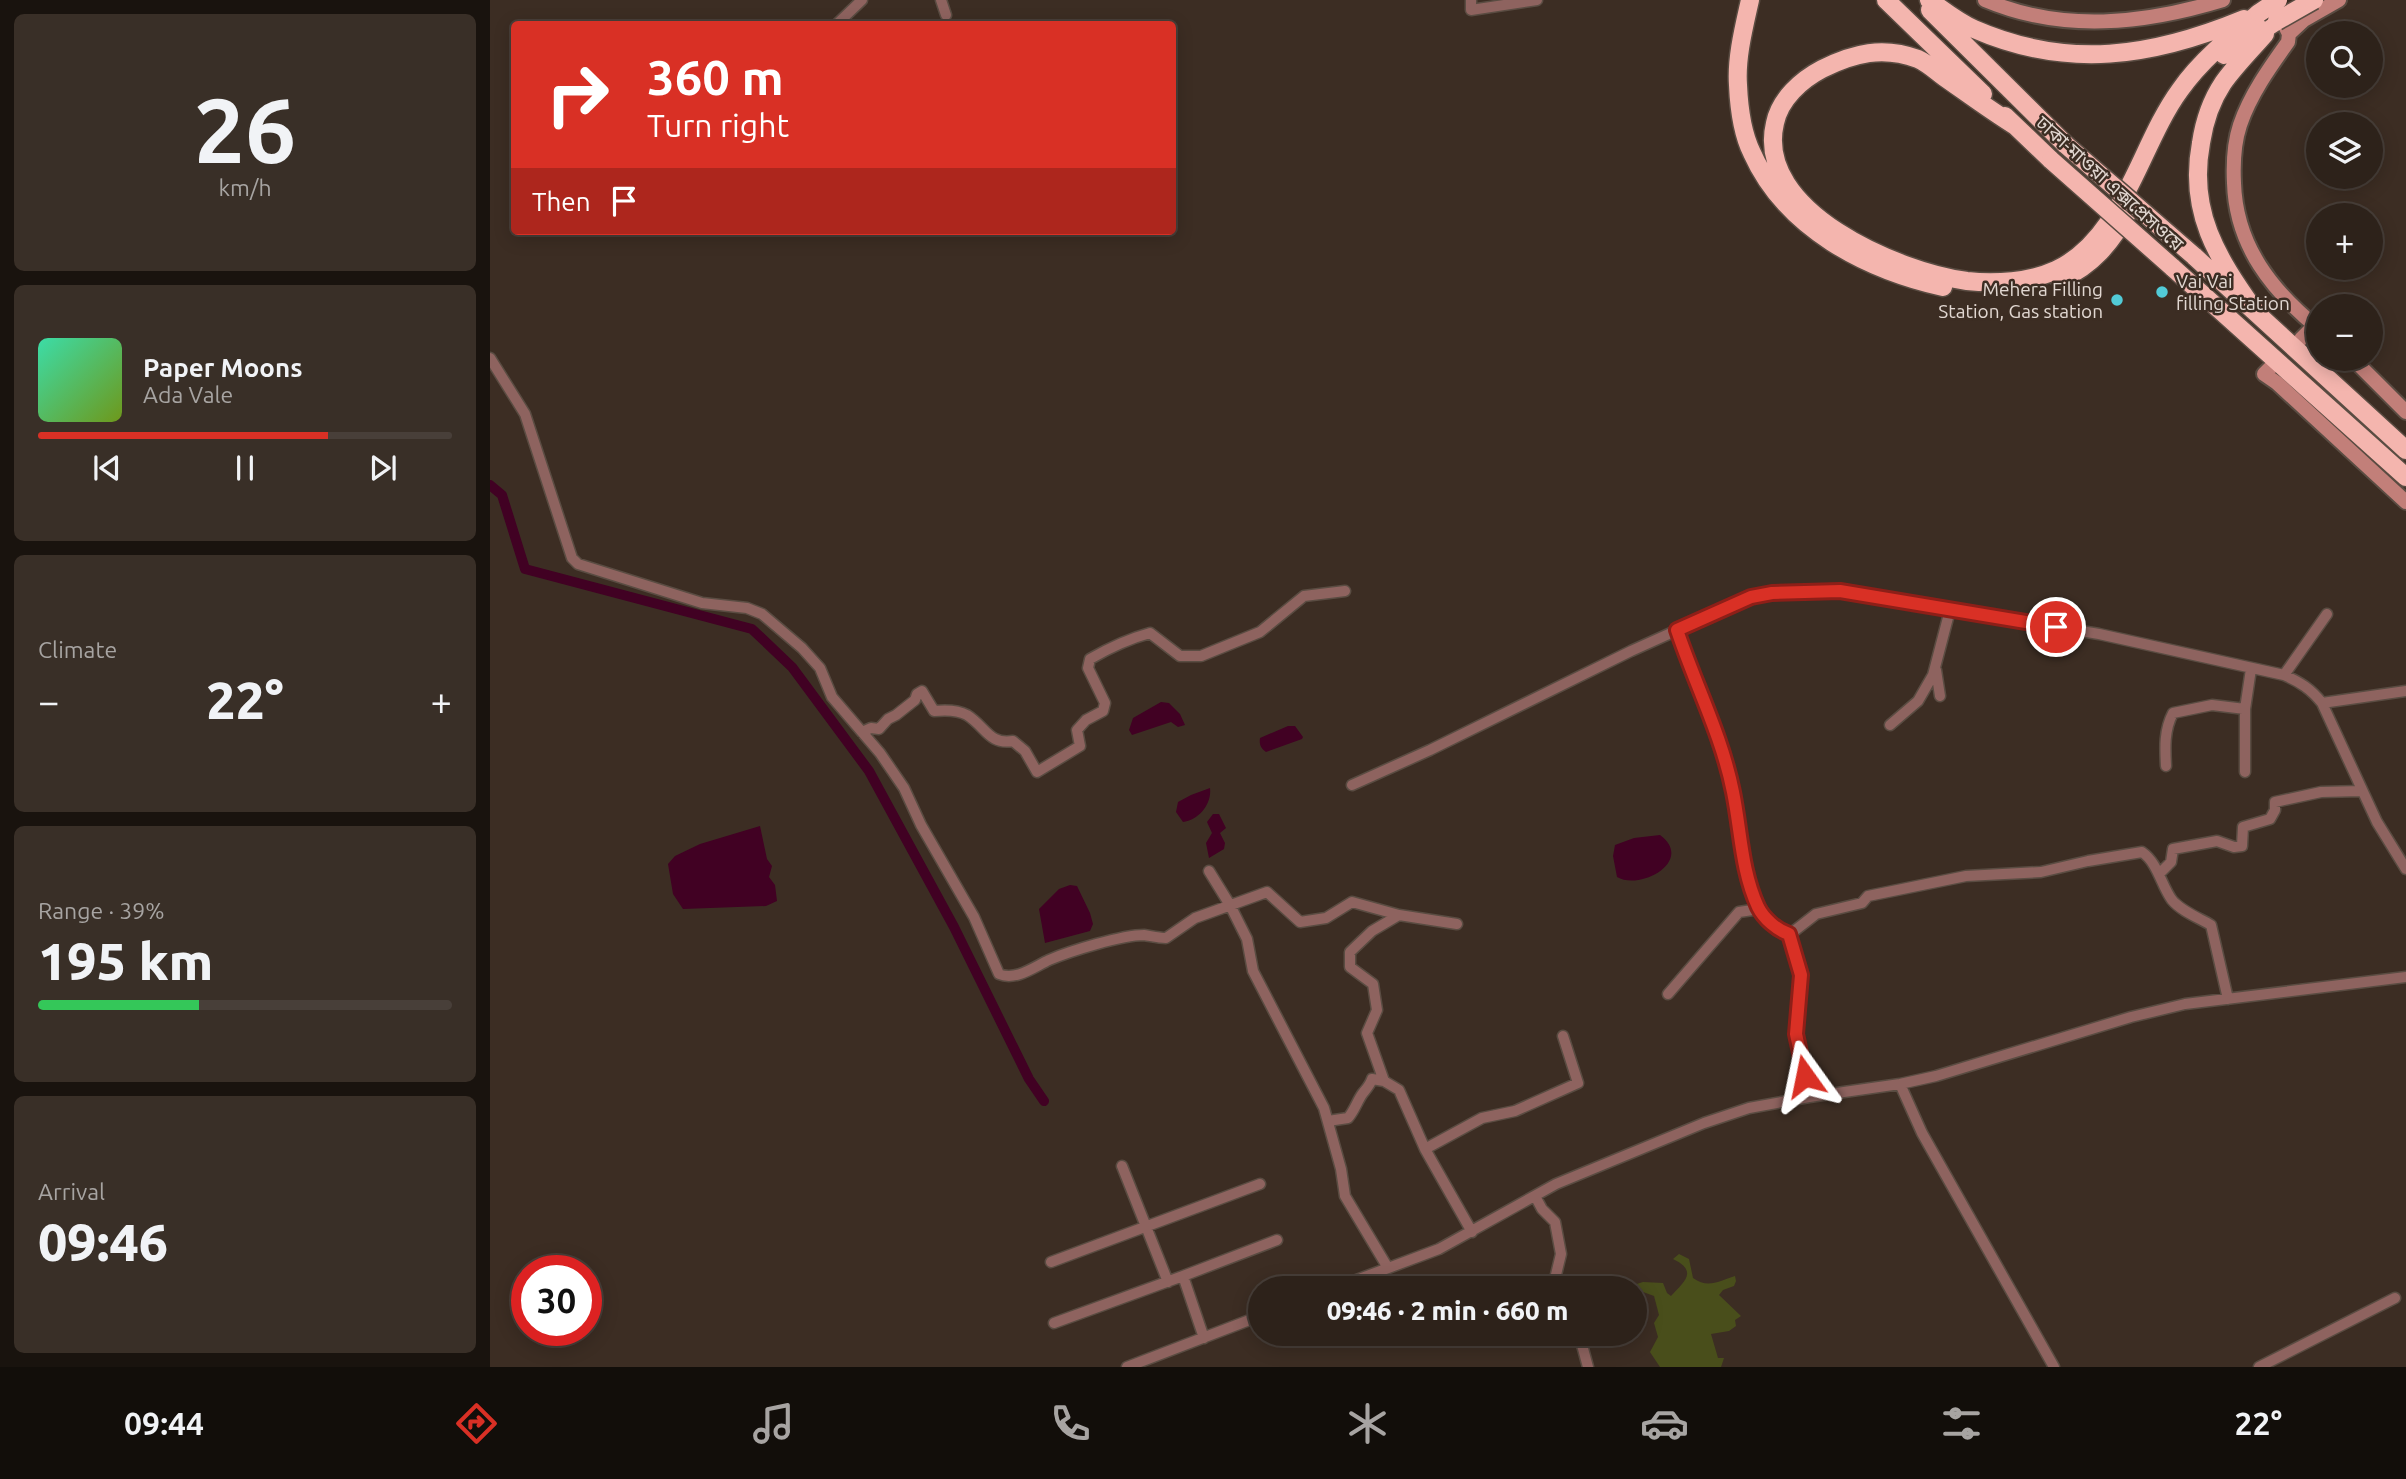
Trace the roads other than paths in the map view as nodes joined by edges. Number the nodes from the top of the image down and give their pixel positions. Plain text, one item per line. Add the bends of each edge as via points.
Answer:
1 (862, 0) edge
2 (941, 0) edge
3 (1471, 0) edge
4 (1537, 0) edge
5 (1749, 0) edge
6 (1886, 0) edge
7 (1920, 0) edge
8 (1929, 0) edge
9 (1985, 0) edge
10 (2223, 0) edge
11 (2278, 0) edge
12 (2314, 0) edge
13 (2339, 0) edge
14 (2265, 6) edge
15 (946, 15) dead end
16 (840, 21) edge
17 (2283, 27) junction
18 (2014, 125) junction
19 (2255, 311) junction
20 (2306, 319) edge
21 (2306, 335) edge
22 (2301, 339) dead end
23 (490, 358) edge
24 (2271, 367) dead end
25 (2365, 371) edge
26 (2406, 412) edge
27 (2406, 450) edge
28 (2406, 477) edge
29 (2406, 502) edge
30 (1345, 591) dead end
31 (1950, 610) junction
32 (2327, 614) dead end
33 (1677, 630) junction
34 (1935, 666) junction
35 (2251, 669) junction
36 (2284, 676) junction
37 (2406, 691) edge
38 (1940, 696) dead end
39 (2322, 703) junction
40 (2245, 709) junction
41 (1890, 725) dead end
42 (862, 732) junction
43 (2166, 766) dead end
44 (2245, 772) dead end
45 (1352, 785) dead end
46 (2361, 791) junction
47 (2406, 869) edge
48 (1209, 871) dead end
49 (2159, 874) junction
50 (1230, 905) junction
51 (1759, 909) junction
52 (1399, 915) junction
53 (1457, 924) dead end
54 (1789, 934) junction
55 (2406, 977) edge
56 (1668, 994) dead end
57 (2228, 999) junction
58 (1563, 1036) dead end
59 (1384, 1081) junction
60 (1900, 1084) junction
61 (1809, 1097) junction
62 (1328, 1121) junction
63 (1425, 1149) junction
64 (1122, 1166) dead end
65 (1260, 1184) dead end
66 (1535, 1196) junction
67 (1146, 1226) junction
68 (1472, 1232) junction
69 (1277, 1240) dead end
70 (1051, 1262) dead end
71 (1388, 1268) junction
72 (1183, 1276) junction
73 (1367, 1276) edge
74 (1555, 1276) edge
75 (1168, 1282) junction
76 (2395, 1298) dead end
77 (1248, 1321) edge
78 (1054, 1323) dead end
79 (1204, 1338) junction
80 (1582, 1346) edge
81 (1127, 1367) edge
82 (1588, 1367) edge
83 (2054, 1367) edge
84 (2259, 1367) edge

1 - 16 street
2 - 15 street
3 - 4 street via 1471,10
5 - 17 highway via 1737,82 1751,152 1768,183 1826,239 1867,263 1906,278 1972,292 2033,289 2085,266 2116,235 2194,87 2231,49
6 - 18 highway, ঢাকা-মাওয়া এক্সপ্রেসওয়ে
7 - 19 highway, ঢাকা-মাওয়া এক্সপ্রেসওয়ে, bridge via 2066,145
8 - 14 highway via 1972,28 2067,54 2138,52 2185,42
9 - 10 main road via 2032,14 2112,23 2166,16
11 - 14 highway, bridge
12 - 17 highway, bridge
13 - 17 main road
14 - 17 main road
14 - 18 highway via 2179,91 2096,238 2056,270 2031,278 1968,281 1871,250 1797,198 1779,172 1772,141 1781,104 1794,89 1816,72 1868,51 1920,60
17 - 19 highway via 2222,84 2205,122 2196,166 2198,202 2208,234
17 - 20 main road via 2288,41 2240,125 2235,144 2234,203 2249,250 2265,276
18 - 28 highway, ঢাকা-মাওয়া এক্সপ্রেসওয়ে, bridge
19 - 27 highway, ঢাকা-মাওয়া এক্সপ্রেসওয়ে
21 - 22 main road
23 - 42 street via 526,414 572,558 578,564 702,603 762,614 820,668 832,696
24 - 29 main road via 2264,374
25 - 26 main road
30 - 42 street via 1304,596 1260,632 1201,656 1180,656 1150,633 1103,651 1090,659 1088,668 1105,703 1102,711 1077,730 1080,746 1037,772 1013,741 992,739 964,713 934,711 922,691 878,729
31 - 33 street via 1840,591 1772,593 1751,597
31 - 34 street
31 - 35 street via 2099,634
32 - 36 street
33 - 45 street
33 - 51 street via 1718,737 1733,791 1742,856
34 - 38 street
34 - 41 street via 1918,701
35 - 36 street
35 - 40 street
36 - 39 street via 2312,691
37 - 39 street
39 - 46 street
40 - 43 street via 2212,705 2173,713 2165,743
40 - 44 street
42 - 50 street via 904,788 974,917 999,974 1019,974 1112,941 1144,935 1166,938 1195,918
46 - 47 street
46 - 49 street via 2321,792 2275,802 2270,818 2243,827 2242,846 2217,841 2173,849 2171,862
48 - 50 street
49 - 54 street via 2142,852 2041,872 1966,876 1868,896 1862,903 1816,914
49 - 57 street via 2173,901 2211,925
50 - 52 street via 1267,892 1300,922 1326,918 1352,902
50 - 62 street via 1247,939 1253,971
51 - 54 street via 1778,930
51 - 56 street via 1739,912
52 - 53 street
52 - 59 street via 1372,931 1350,952 1350,967 1373,984 1377,1010 1367,1033
54 - 61 street via 1801,975 1796,1034
55 - 57 street
57 - 60 street via 2131,1017
58 - 63 street via 1578,1083 1515,1111 1482,1118
59 - 62 street via 1373,1079 1348,1118
59 - 63 street via 1399,1090
60 - 61 street
60 - 83 street via 1922,1133
61 - 66 street via 1727,1115
62 - 71 street via 1345,1196
63 - 68 street
64 - 67 street
65 - 67 street
66 - 68 street
66 - 74 street via 1555,1222 1560,1254
67 - 70 street
67 - 75 street
68 - 71 street
69 - 72 street
71 - 73 street
72 - 75 street
72 - 79 street
75 - 78 street
76 - 84 street
77 - 79 street
79 - 81 street
80 - 82 street

